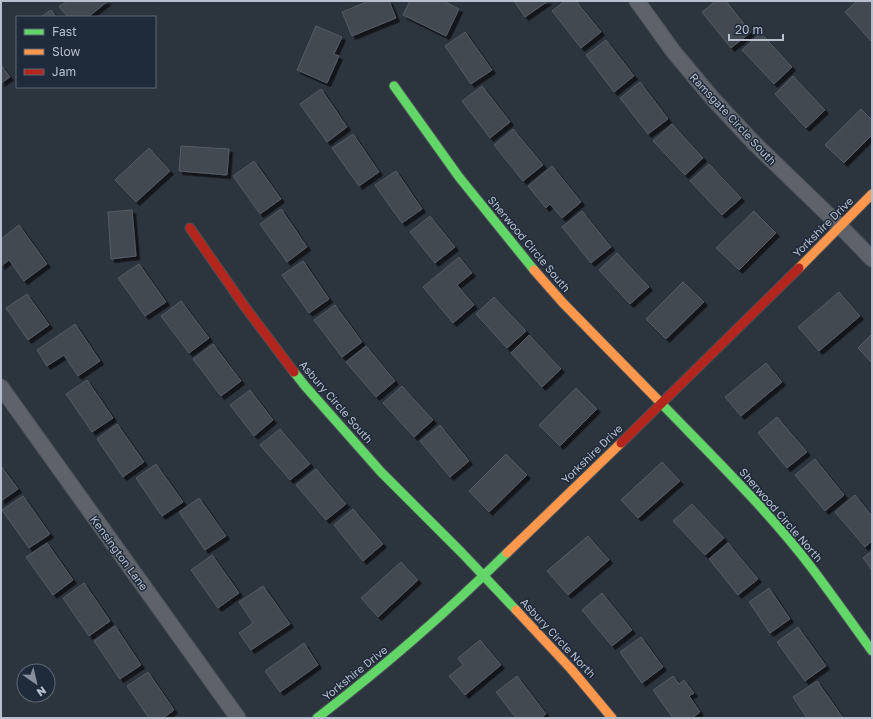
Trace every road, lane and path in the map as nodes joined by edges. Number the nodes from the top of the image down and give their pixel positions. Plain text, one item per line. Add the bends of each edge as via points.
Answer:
1 (637, 1) edge
2 (394, 86) dead end
3 (872, 194) edge
4 (840, 226) junction
5 (190, 228) dead end
6 (872, 259) edge
7 (1, 387) edge
8 (661, 403) junction
9 (483, 576) junction
10 (872, 651) edge
11 (238, 718) edge
12 (317, 718) edge
13 (612, 718) edge

1 - 4 street, Ramsgate Circle South via 672,51 713,99 754,143
2 - 8 street, Sherwood Circle South via 459,177 525,260 563,303
3 - 4 street, Yorkshire Drive
4 - 6 street, Ramsgate Circle South
4 - 8 street, Yorkshire Drive
5 - 9 street, Asbury Circle South via 245,307 305,386 381,472
7 - 11 street, Kensington Lane
8 - 9 street, Yorkshire Drive
8 - 10 street, Sherwood Circle North via 774,523 811,567
9 - 12 street, Yorkshire Drive via 407,646
9 - 13 street, Asbury Circle North via 571,669

